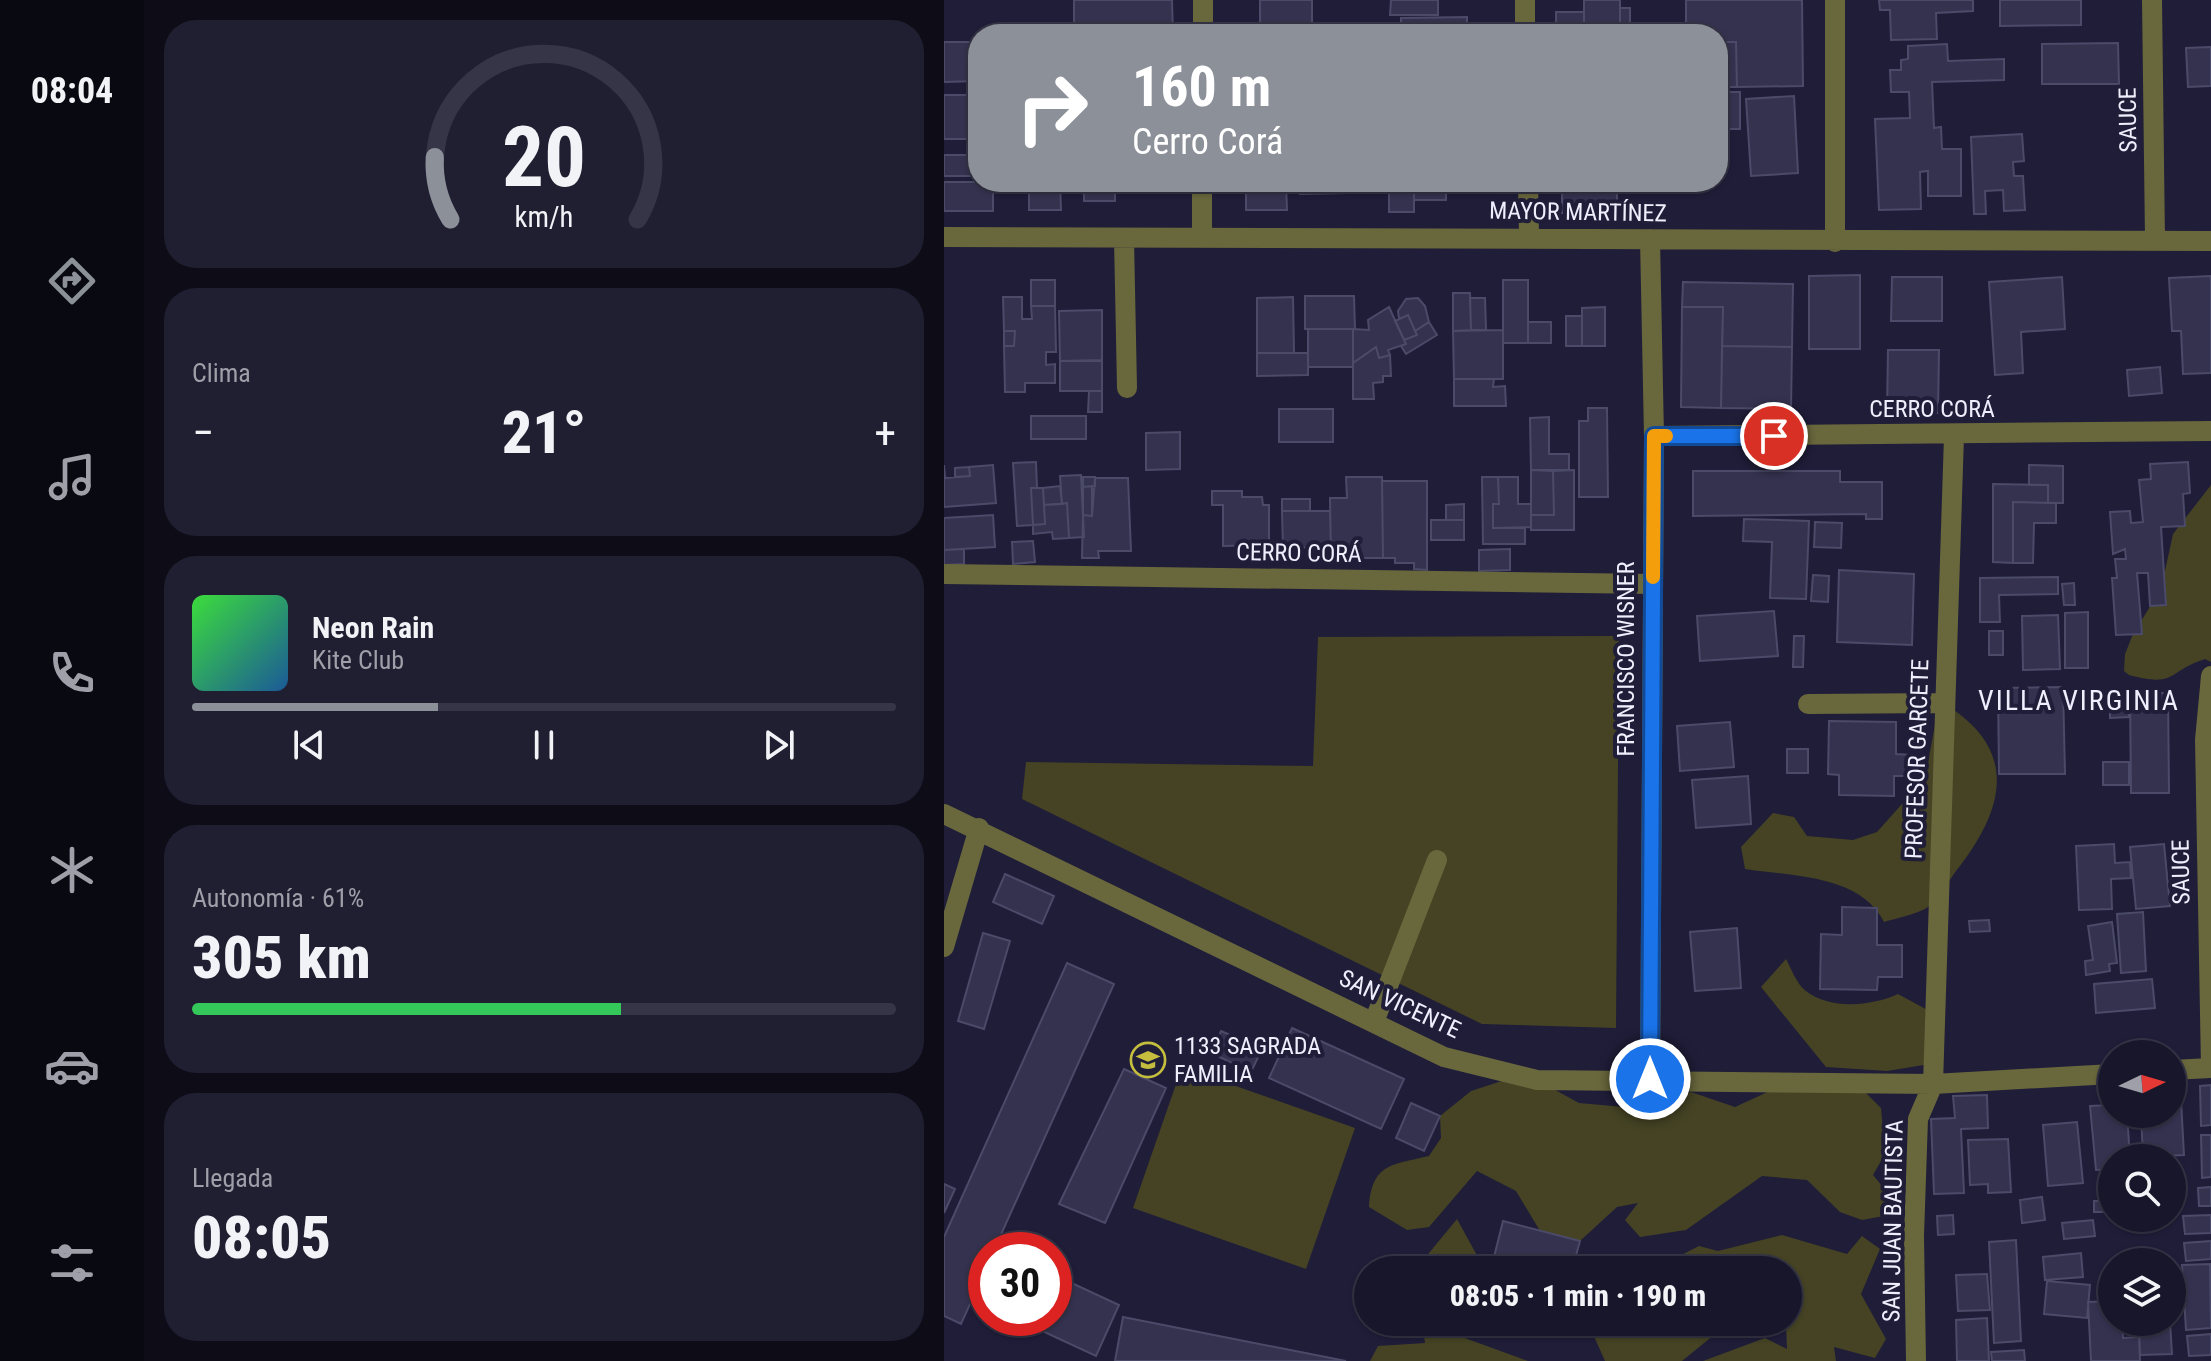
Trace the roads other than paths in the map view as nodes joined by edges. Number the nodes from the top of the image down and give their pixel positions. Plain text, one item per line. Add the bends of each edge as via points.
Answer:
1 (1203, 0) edge
2 (1525, 0) edge
3 (1835, 0) edge
4 (2152, 0) edge
5 (1203, 24) edge
6 (1525, 24) edge
7 (1202, 192) edge
8 (1528, 192) edge
9 (1529, 236) junction
10 (944, 237) edge
11 (1124, 238) junction
12 (1202, 238) junction
13 (1650, 239) junction
14 (2155, 240) junction
15 (2211, 241) edge
16 (1835, 242) junction
17 (1127, 388) dead end
18 (2211, 431) edge
19 (1654, 436) junction
20 (1954, 436) junction
21 (944, 574) edge
22 (1653, 584) junction
23 (2211, 676) edge
24 (1945, 703) junction
25 (1808, 704) dead end
26 (944, 814) edge
27 (979, 828) junction
28 (1437, 860) dead end
29 (944, 947) edge
30 (1374, 1022) junction
31 (2211, 1068) edge
32 (2186, 1069) edge
33 (2098, 1075) edge
34 (1650, 1079) junction
35 (1933, 1084) junction
36 (1916, 1361) edge

1 - 5 street
2 - 6 street
3 - 16 street
4 - 14 street, SAUCE
7 - 12 street
8 - 9 street
9 - 12 street, MAYOR MARTÍNEZ
9 - 13 street, MAYOR MARTÍNEZ
10 - 11 street, MAYOR MARTÍNEZ
11 - 12 street, MAYOR MARTÍNEZ
11 - 17 street
13 - 16 street, MAYOR MARTÍNEZ
13 - 19 street, FRANCISCO WISNER
14 - 15 street, MAYOR MARTÍNEZ
14 - 16 street, MAYOR MARTÍNEZ
18 - 20 street, CERRO CORÁ
19 - 20 street, CERRO CORÁ
19 - 22 street, FRANCISCO WISNER
20 - 24 street, PROFESOR GARCETE
21 - 22 street, CERRO CORÁ
22 - 34 street, FRANCISCO WISNER
23 - 31 street, SAUCE via 2205,740
24 - 25 street
24 - 35 street, PROFESOR GARCETE
26 - 27 street, SAN VICENTE
27 - 29 street
27 - 30 street, SAN VICENTE
28 - 30 street
30 - 34 street, SAN VICENTE via 1444,1057 1537,1080
31 - 32 street
33 - 35 street, SAN VICENTE
34 - 35 street, SAN VICENTE
35 - 36 street, SAN JUAN BAUTISTA via 1918,1119

